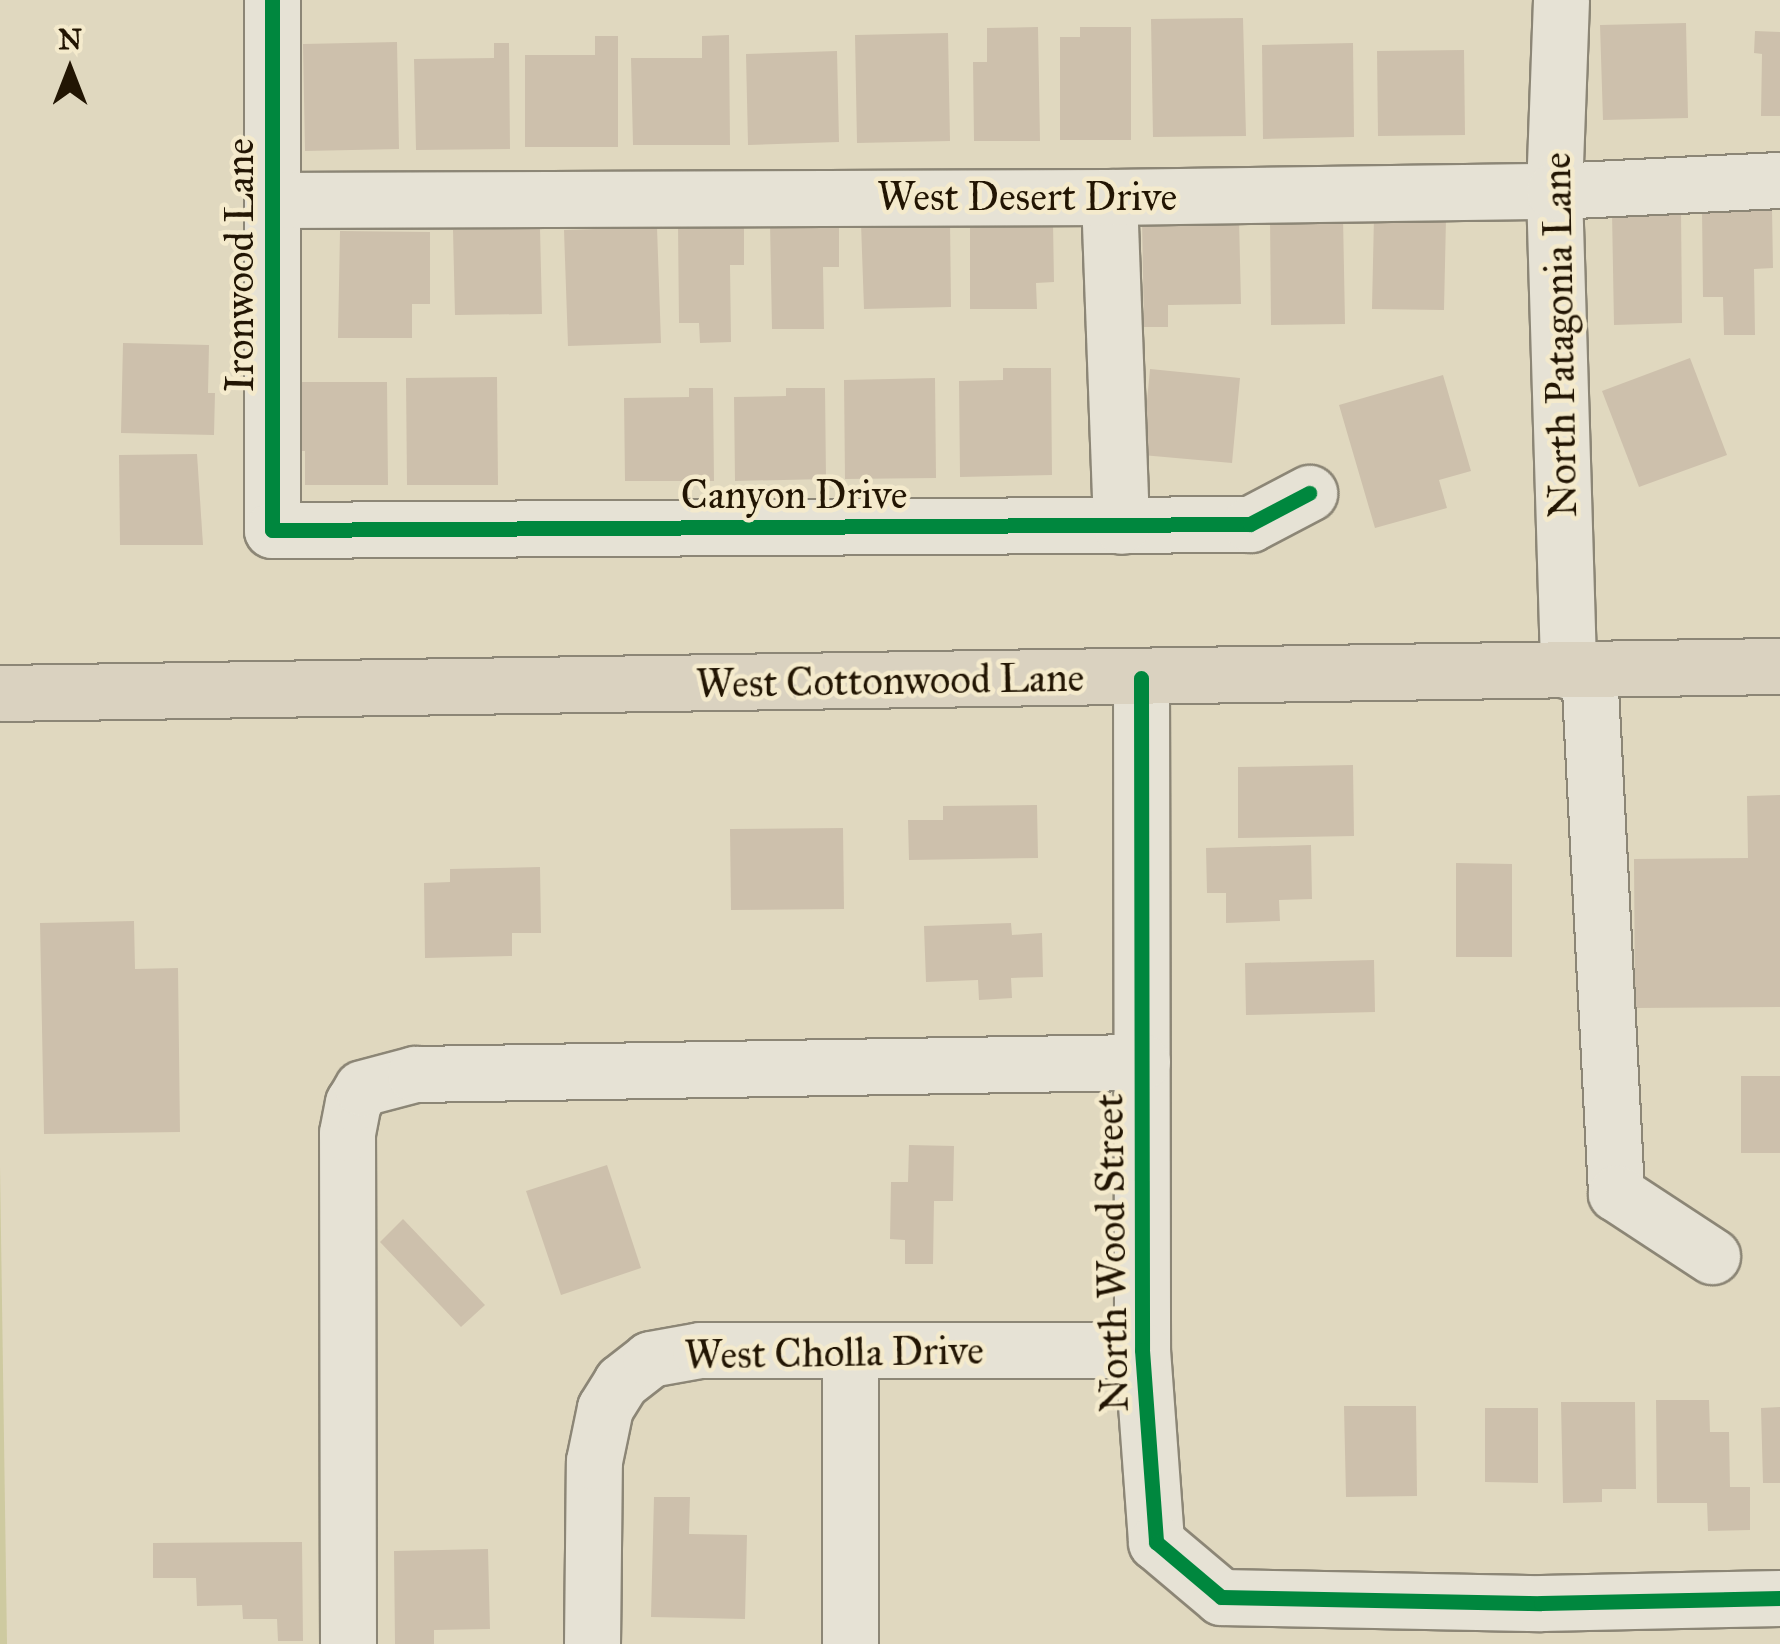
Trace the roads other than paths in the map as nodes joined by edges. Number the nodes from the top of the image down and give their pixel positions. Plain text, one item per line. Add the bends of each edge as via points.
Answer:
1 (272, 0) edge
2 (1561, 0) edge
3 (1780, 180) edge
4 (1554, 192) junction
5 (1109, 198) junction
6 (273, 200) junction
7 (1310, 493) dead end
8 (1121, 526) junction
9 (272, 530) joint
10 (1780, 666) edge
11 (1579, 671) junction
12 (1140, 678) junction
13 (0, 692) edge
14 (1142, 1062) junction
15 (1712, 1256) dead end
16 (850, 1350) junction
17 (1142, 1350) junction
18 (1780, 1598) edge
19 (1541, 1624) edge
20 (348, 1644) edge
21 (592, 1644) edge
22 (850, 1644) edge

1 - 6 street, Ironwood Lane
2 - 4 street, North Patagonia Lane
3 - 4 street, West Desert Drive
4 - 5 street, West Desert Drive
4 - 11 street, North Patagonia Lane
5 - 6 street, West Desert Drive
5 - 8 street
6 - 9 street, Ironwood Lane
7 - 8 street, Canyon Drive via 1250,524
8 - 9 street, Canyon Drive
10 - 11 main road, West Cottonwood Lane
11 - 12 main road, West Cottonwood Lane
11 - 15 street, North Patagonia Lane via 1616,1193
12 - 13 main road, West Cottonwood Lane
12 - 14 street, North Wood Street
14 - 17 street, North Wood Street
14 - 20 street via 415,1074 362,1088 347,1133
16 - 17 street, West Cholla Drive
16 - 21 street, West Cholla Drive via 700,1350 650,1360 621,1382 605,1408 594,1460
16 - 22 street
17 - 19 street, North Wood Street via 1156,1542 1221,1597
18 - 19 street, North Wood Street

